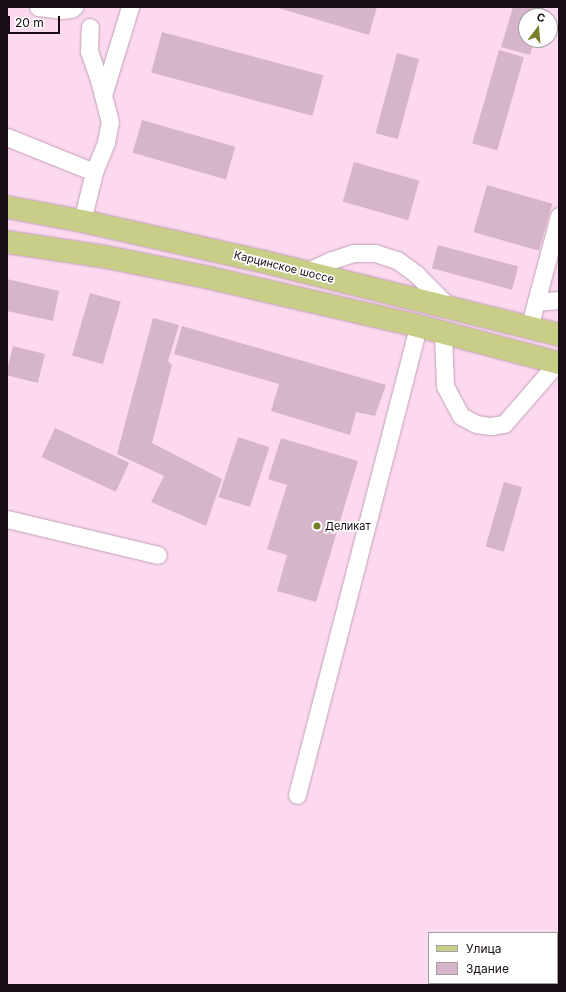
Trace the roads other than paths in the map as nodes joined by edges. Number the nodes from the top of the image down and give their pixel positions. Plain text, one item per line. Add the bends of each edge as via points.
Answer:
1 (38, 7) edge
2 (74, 7) edge
3 (130, 7) edge
4 (90, 27) dead end
5 (104, 95) junction
6 (7, 137) edge
7 (94, 172) junction
8 (7, 207) edge
9 (559, 216) edge
10 (82, 221) junction
11 (7, 242) edge
12 (306, 272) junction
13 (559, 300) edge
14 (536, 302) junction
15 (450, 308) junction
16 (418, 326) junction
17 (529, 328) junction
18 (443, 333) junction
19 (559, 335) edge
20 (558, 364) edge
21 (7, 518) edge
22 (158, 555) dead end
23 (297, 795) dead end

1 - 2 lane via 71,10
3 - 5 lane
4 - 5 lane via 89,51
5 - 7 lane via 110,122 106,142
6 - 7 lane
7 - 10 lane
8 - 10 main road, Карцинское шоссе
9 - 14 lane
10 - 12 main road, Карцинское шоссе
11 - 16 main road via 106,257 206,277
12 - 15 main road, Карцинское шоссе
12 - 15 lane via 354,253 375,253 398,260
13 - 14 lane
14 - 17 lane
15 - 17 main road, Карцинское шоссе
16 - 18 main road
16 - 23 lane
17 - 19 main road, Карцинское шоссе
18 - 20 main road
18 - 20 lane via 445,386 461,416 476,424 504,424
21 - 22 lane

